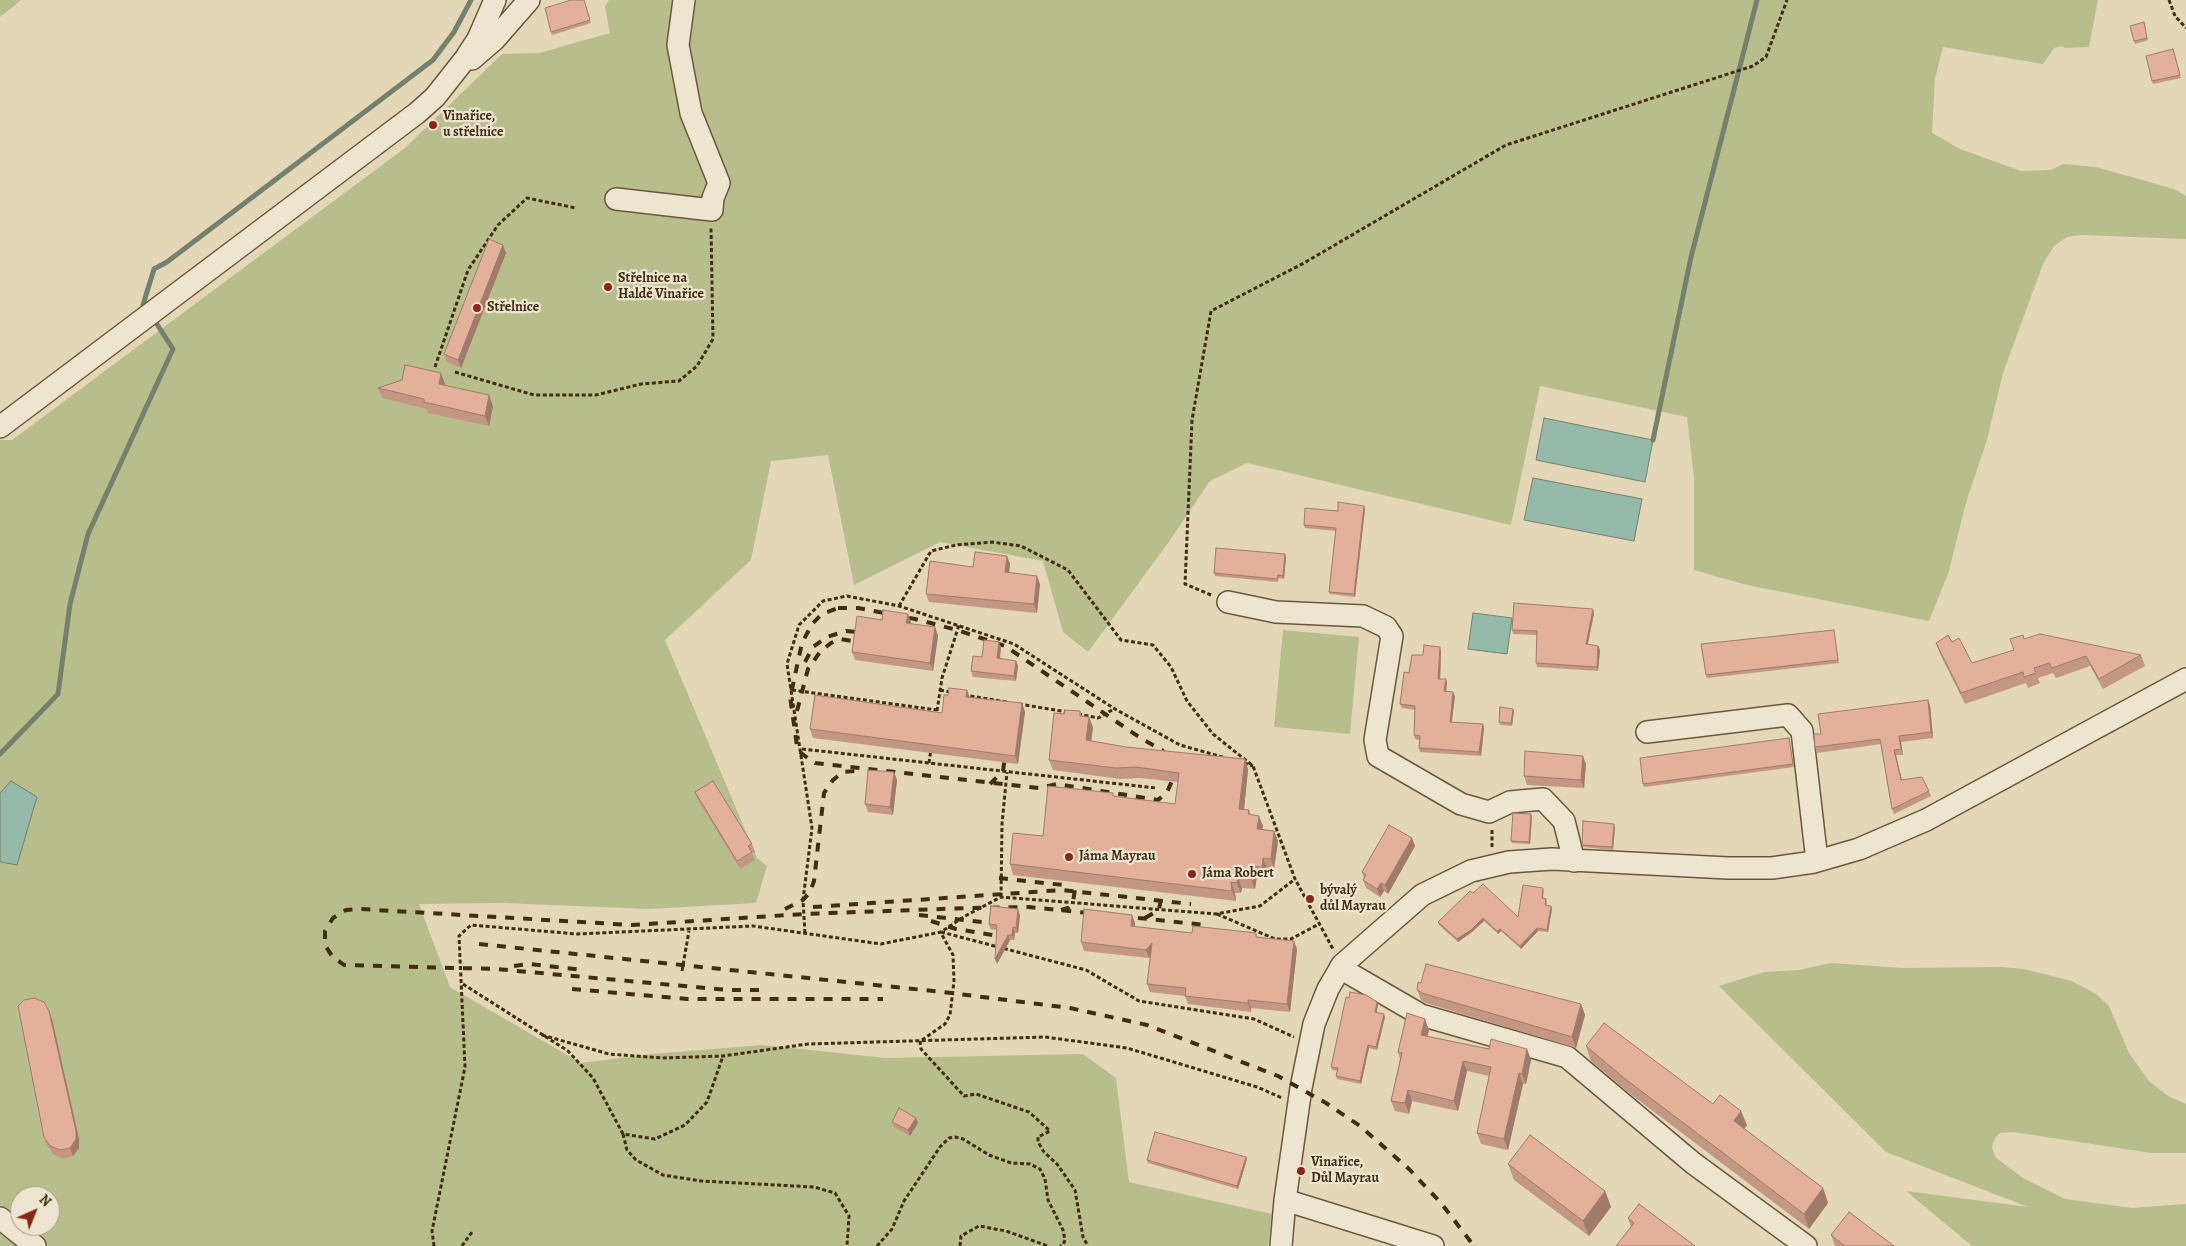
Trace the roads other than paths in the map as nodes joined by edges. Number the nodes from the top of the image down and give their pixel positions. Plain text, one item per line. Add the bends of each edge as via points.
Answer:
1 (495, 0) edge
2 (529, 0) edge
3 (684, 0) edge
4 (450, 79) junction
5 (616, 199) dead end
6 (0, 427) edge
7 (1228, 602) road end
8 (2186, 679) edge
9 (1647, 732) dead end
10 (1574, 861) junction
11 (1817, 861) junction
12 (1341, 967) junction
13 (1285, 1200) junction
14 (0, 1218) edge
15 (35, 1246) edge
16 (1281, 1246) edge
17 (1433, 1246) edge
18 (1806, 1246) edge

1 - 4 street via 478,39
2 - 4 street via 494,40
3 - 5 street via 678,45 691,113 719,183 712,210
4 - 6 street via 417,113 369,151
7 - 10 street via 1276,612 1363,616 1386,627 1392,636 1375,740 1378,756 1462,804 1490,812 1510,802 1543,799 1564,821
8 - 11 street via 1926,820 1859,849
9 - 11 street via 1788,715 1802,731
10 - 11 street via 1728,868 1772,868
10 - 12 street via 1509,862 1471,872 1422,895
12 - 13 street via 1314,1024
12 - 18 street via 1421,1015 1567,1057 1693,1163
13 - 16 street
13 - 17 street
14 - 15 street

